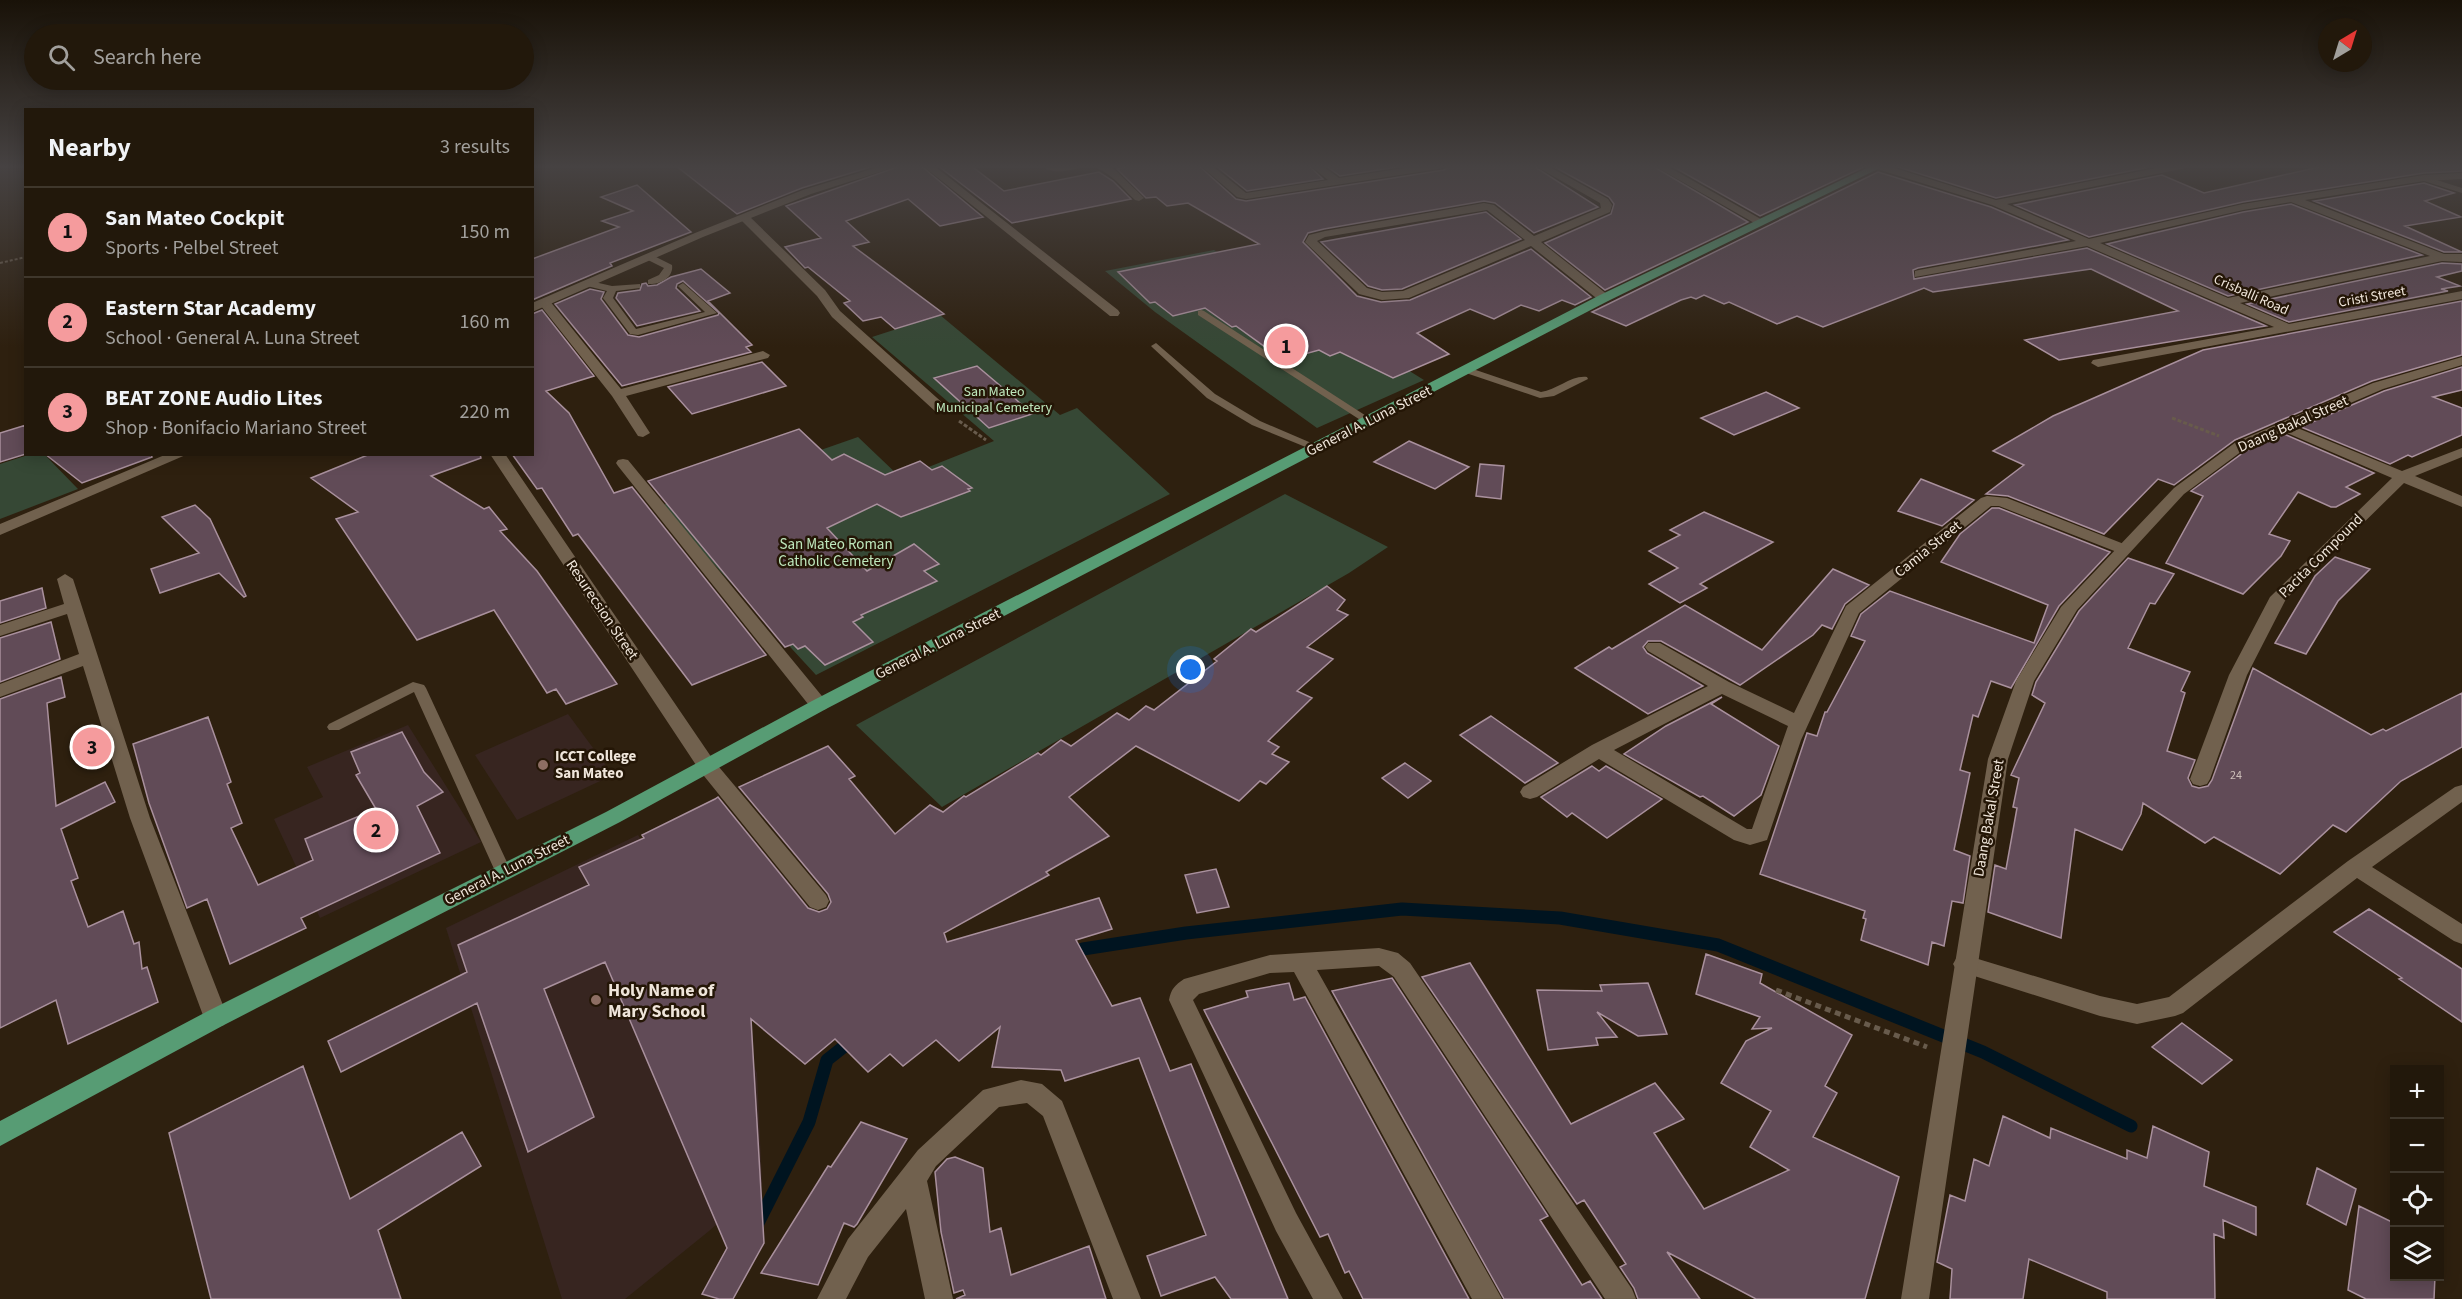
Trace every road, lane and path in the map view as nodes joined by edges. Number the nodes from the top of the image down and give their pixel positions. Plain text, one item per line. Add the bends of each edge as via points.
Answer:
1 (726, 226) edge
2 (753, 226) edge
3 (1004, 226) edge
4 (1372, 226) edge
5 (1515, 226) edge
6 (1568, 226) edge
7 (1753, 226) edge
8 (2051, 226) edge
9 (2162, 226) edge
10 (2361, 226) edge
11 (1533, 240) junction
12 (2090, 242) junction
13 (24, 257) edge
14 (649, 257) junction
15 (2444, 257) junction
16 (2462, 258) edge
17 (0, 263) edge
18 (2462, 264) edge
19 (1919, 274) dead end
20 (651, 282) dead end
21 (590, 284) junction
22 (637, 286) dead end
23 (683, 286) dead end
24 (612, 289) junction
25 (2462, 295) edge
26 (1604, 298) junction
27 (2230, 301) junction
28 (538, 306) edge
29 (1114, 313) dead end
30 (1201, 313) dead end
31 (2288, 328) junction
32 (1155, 346) dead end
33 (763, 355) dead end
34 (2462, 361) edge
35 (2098, 363) dead end
36 (1467, 370) junction
37 (1583, 379) dead end
38 (618, 394) junction
39 (941, 408) joint
40 (2172, 418) dead end
41 (1368, 421) junction
42 (2283, 426) junction
43 (643, 433) dead end
44 (986, 440) dead end
45 (2241, 445) junction
46 (1317, 448) junction
47 (2462, 452) edge
48 (176, 456) edge
49 (498, 456) edge
50 (623, 463) dead end
51 (2402, 476) junction
52 (2462, 502) edge
53 (0, 530) edge
54 (2123, 549) junction
55 (65, 579) dead end
56 (74, 606) junction
57 (0, 631) edge
58 (1654, 647) dead end
59 (91, 656) junction
60 (1722, 686) junction
61 (0, 691) edge
62 (819, 705) junction
63 (1800, 724) junction
64 (334, 727) dead end
65 (1599, 750) junction
66 (707, 766) junction
67 (2199, 779) dead end
68 (1530, 792) dead end
69 (2462, 792) edge
70 (2356, 867) junction
71 (503, 871) junction
72 (818, 901) dead end
73 (2462, 935) edge
74 (1301, 963) junction
75 (1965, 964) junction
76 (1776, 990) dead end
77 (216, 1018) junction
78 (1952, 1053) junction
79 (0, 1134) edge
80 (913, 1179) junction
81 (831, 1299) edge
82 (939, 1299) edge
83 (1127, 1299) edge
84 (1329, 1299) edge
85 (1488, 1299) edge
86 (1622, 1299) edge
87 (1915, 1299) edge

1 - 14 street
2 - 39 street via 821,293 836,314
3 - 29 street
4 - 11 street via 1324,234 1313,237 1311,242 1363,291 1382,296 1405,295
5 - 11 street
6 - 11 street
7 - 26 main road, General A. Luna Street
8 - 12 street, Crisballi Road
9 - 12 street
10 - 15 street
11 - 26 street
12 - 19 street
12 - 27 street, Crisballi Road
13 - 17 path
14 - 20 lane via 669,267 661,279
14 - 21 street
15 - 16 street
15 - 18 street
15 - 27 street
21 - 24 lane
21 - 28 street
22 - 24 lane
23 - 24 lane via 712,313 635,333 608,298
25 - 31 street, Cristi Street
26 - 36 main road, General A. Luna Street
27 - 31 street, Crisballi Road
28 - 38 street
30 - 41 lane
31 - 35 street, Crisballi Road
32 - 46 lane via 1211,396 1256,423
33 - 38 street
34 - 42 street, Daang Bakal Street via 2378,386
36 - 37 lane via 1540,395
36 - 41 main road, General A. Luna Street
38 - 43 street
39 - 44 path
40 - 45 path
41 - 46 main road, General A. Luna Street
42 - 45 street, Daang Bakal Street
42 - 51 street
45 - 54 street, Daang Bakal Street via 2179,491
46 - 62 main road, General A. Luna Street
47 - 51 street
48 - 53 street
49 - 66 street, Resurecsion Street
50 - 62 street
51 - 52 street
51 - 67 street, Pacita Compound via 2278,597 2238,675
54 - 63 street, Camia Street via 2001,501 1988,501 1852,610
54 - 75 street, Daang Bakal Street via 2070,607 2025,681 1998,759
55 - 56 street
56 - 57 street
56 - 59 street
58 - 60 street
59 - 61 street
59 - 77 street via 140,818
60 - 63 street
60 - 65 street
62 - 66 main road, General A. Luna Street
63 - 65 street, Camia Street via 1791,740 1760,835 1750,837 1741,836
64 - 71 lane via 413,687 419,688
65 - 68 street
66 - 71 main road, General A. Luna Street
66 - 72 street, Resurecsion Street
69 - 70 street
70 - 73 street
70 - 75 street via 2175,1006 2137,1014
71 - 77 main road, General A. Luna Street
74 - 84 street via 1270,964 1192,986 1182,993 1181,1000 1286,1222
74 - 85 street
74 - 86 street via 1379,957 1402,970
75 - 78 street, Daang Bakal Street
76 - 78 path
77 - 79 main road, General A. Luna Street
78 - 87 street, Daang Bakal Street
80 - 81 street via 858,1248
80 - 82 street
80 - 83 street via 927,1158 992,1098 1033,1092 1053,1109

